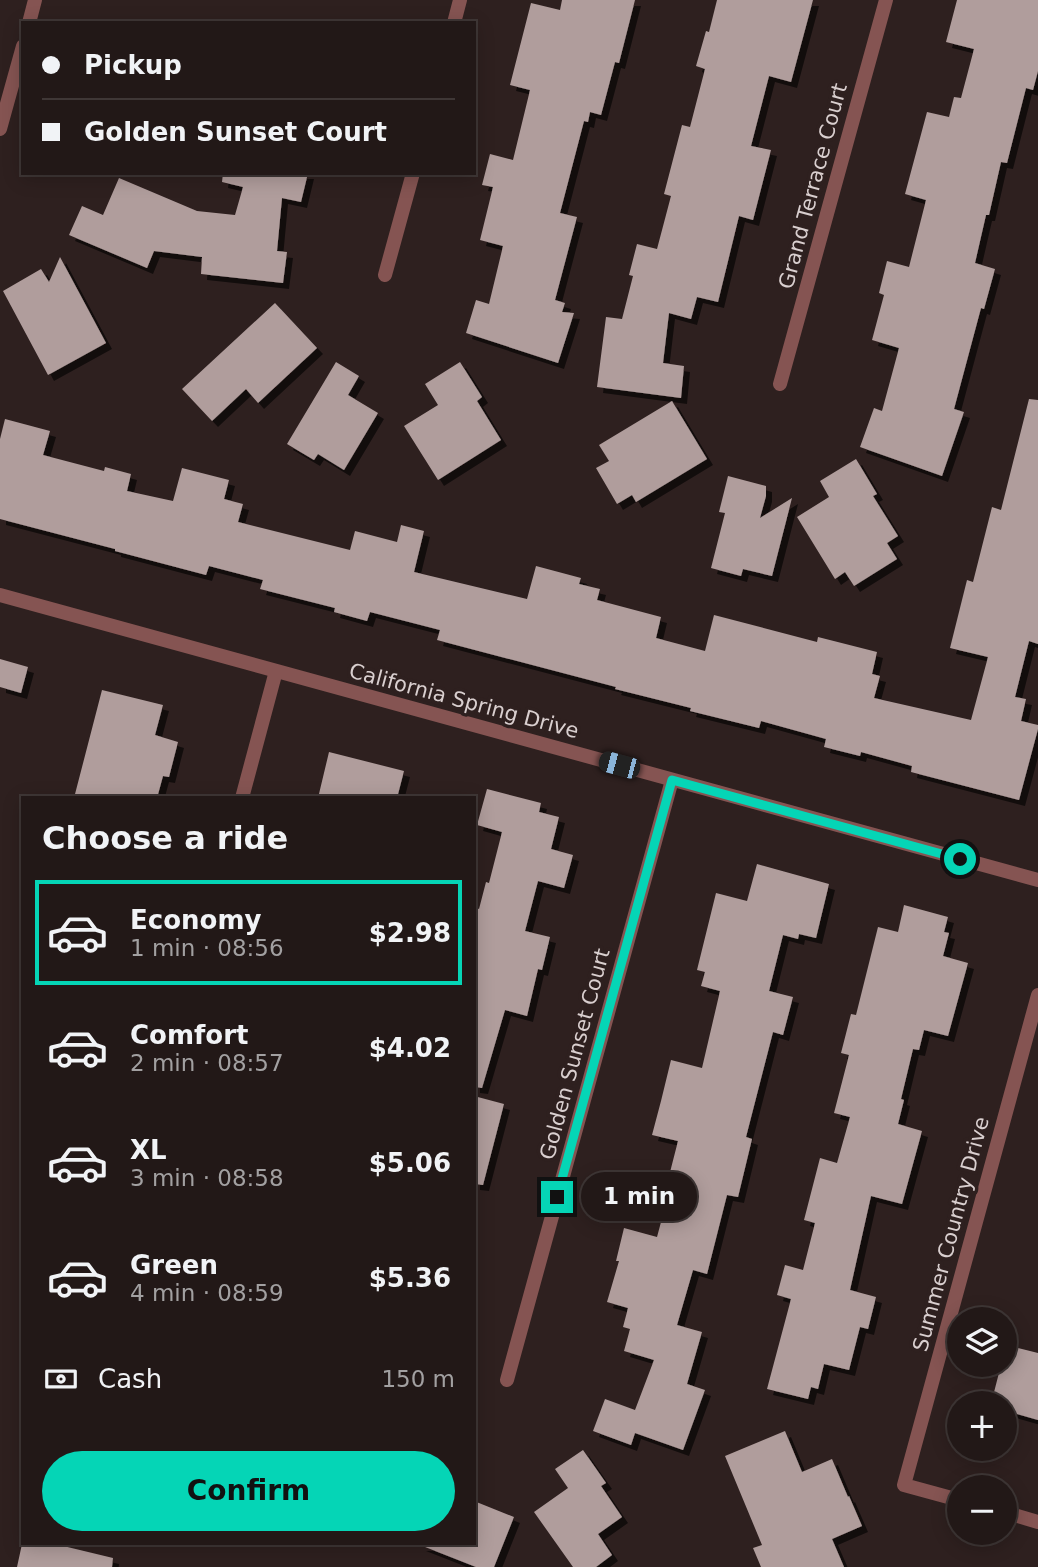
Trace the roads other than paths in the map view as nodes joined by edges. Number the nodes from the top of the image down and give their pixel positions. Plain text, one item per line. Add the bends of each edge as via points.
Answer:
1 (35, 0) edge
2 (460, 0) edge
3 (886, 0) edge
4 (30, 21) edge
5 (455, 21) edge
6 (21, 53) edge
7 (0, 128) edge
8 (412, 175) edge
9 (385, 275) dead end
10 (780, 384) dead end
11 (0, 595) edge
12 (276, 671) junction
13 (672, 780) junction
14 (243, 796) edge
15 (1038, 880) edge
16 (1038, 995) edge
17 (507, 1380) dead end
18 (947, 1497) edge
19 (1017, 1516) edge
20 (1038, 1522) edge

1 - 4 street
2 - 5 street
3 - 10 street, Grand Terrace Court
6 - 7 street
8 - 9 street
11 - 12 street, California Spring Drive
12 - 13 street, California Spring Drive
12 - 14 street
13 - 15 street, California Spring Drive
13 - 17 street, Golden Sunset Court
16 - 18 street, Summer Country Drive via 904,1485
19 - 20 street

